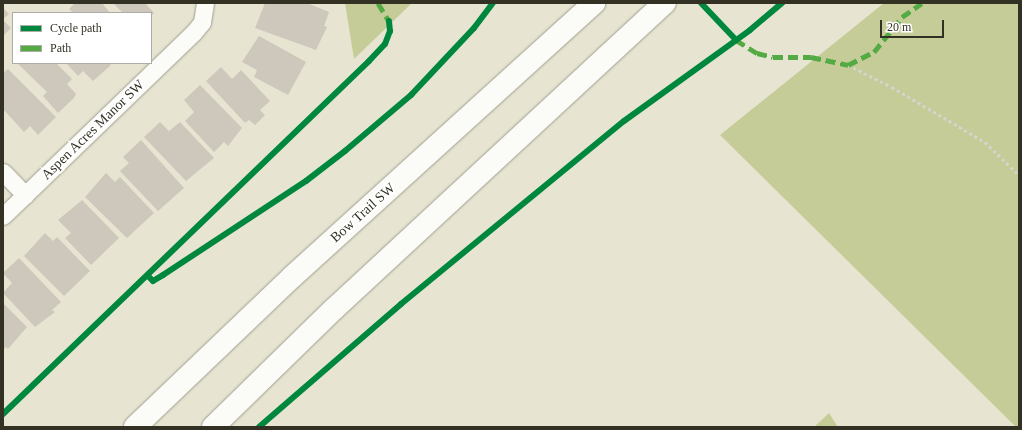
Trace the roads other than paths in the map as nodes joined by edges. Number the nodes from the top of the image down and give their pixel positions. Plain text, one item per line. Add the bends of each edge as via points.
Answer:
1 (205, 3) edge
2 (594, 3) edge
3 (665, 3) edge
4 (3, 172) edge
5 (25, 195) junction
6 (3, 216) edge
7 (135, 427) edge
8 (213, 427) edge

1 - 5 street, Aspen Acres Manor SW via 202,22 194,32
2 - 7 main road, Bow Trail SW via 292,277
3 - 8 main road via 340,304
4 - 5 street
5 - 6 street, Aspen Acres Manor SW

